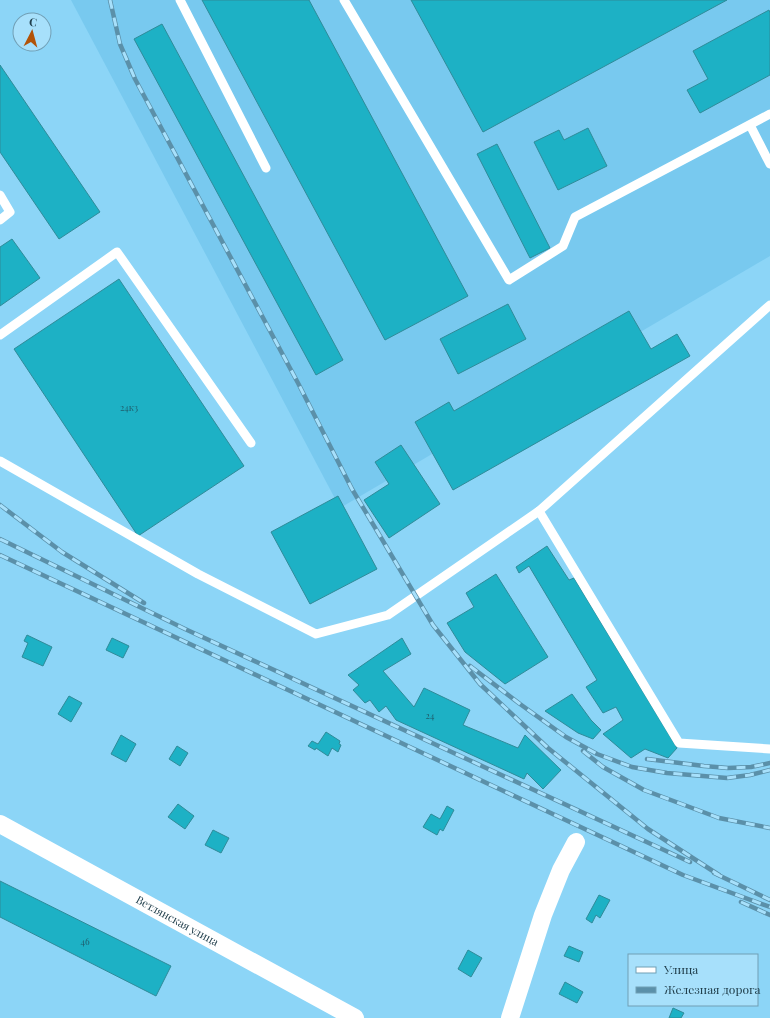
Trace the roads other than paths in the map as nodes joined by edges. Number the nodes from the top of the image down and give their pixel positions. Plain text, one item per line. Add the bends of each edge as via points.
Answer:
1 (180, 0) edge
2 (344, 0) edge
3 (770, 114) edge
4 (750, 125) junction
5 (770, 164) edge
6 (266, 168) dead end
7 (0, 195) edge
8 (0, 220) edge
9 (770, 305) edge
10 (0, 335) edge
11 (251, 443) dead end
12 (0, 461) edge
13 (539, 511) junction
14 (770, 748) edge
15 (0, 824) edge
16 (576, 842) dead end
17 (355, 1018) edge
18 (510, 1018) edge

1 - 6 lane
2 - 4 lane via 509,280 563,246 575,217
3 - 4 lane
4 - 5 lane
7 - 8 lane via 10,212
9 - 13 lane
10 - 11 lane via 117,252
12 - 13 lane via 198,574 316,634 388,615
13 - 14 lane via 679,743
15 - 17 street, Ветлянская улица
16 - 18 street via 561,870 543,915

